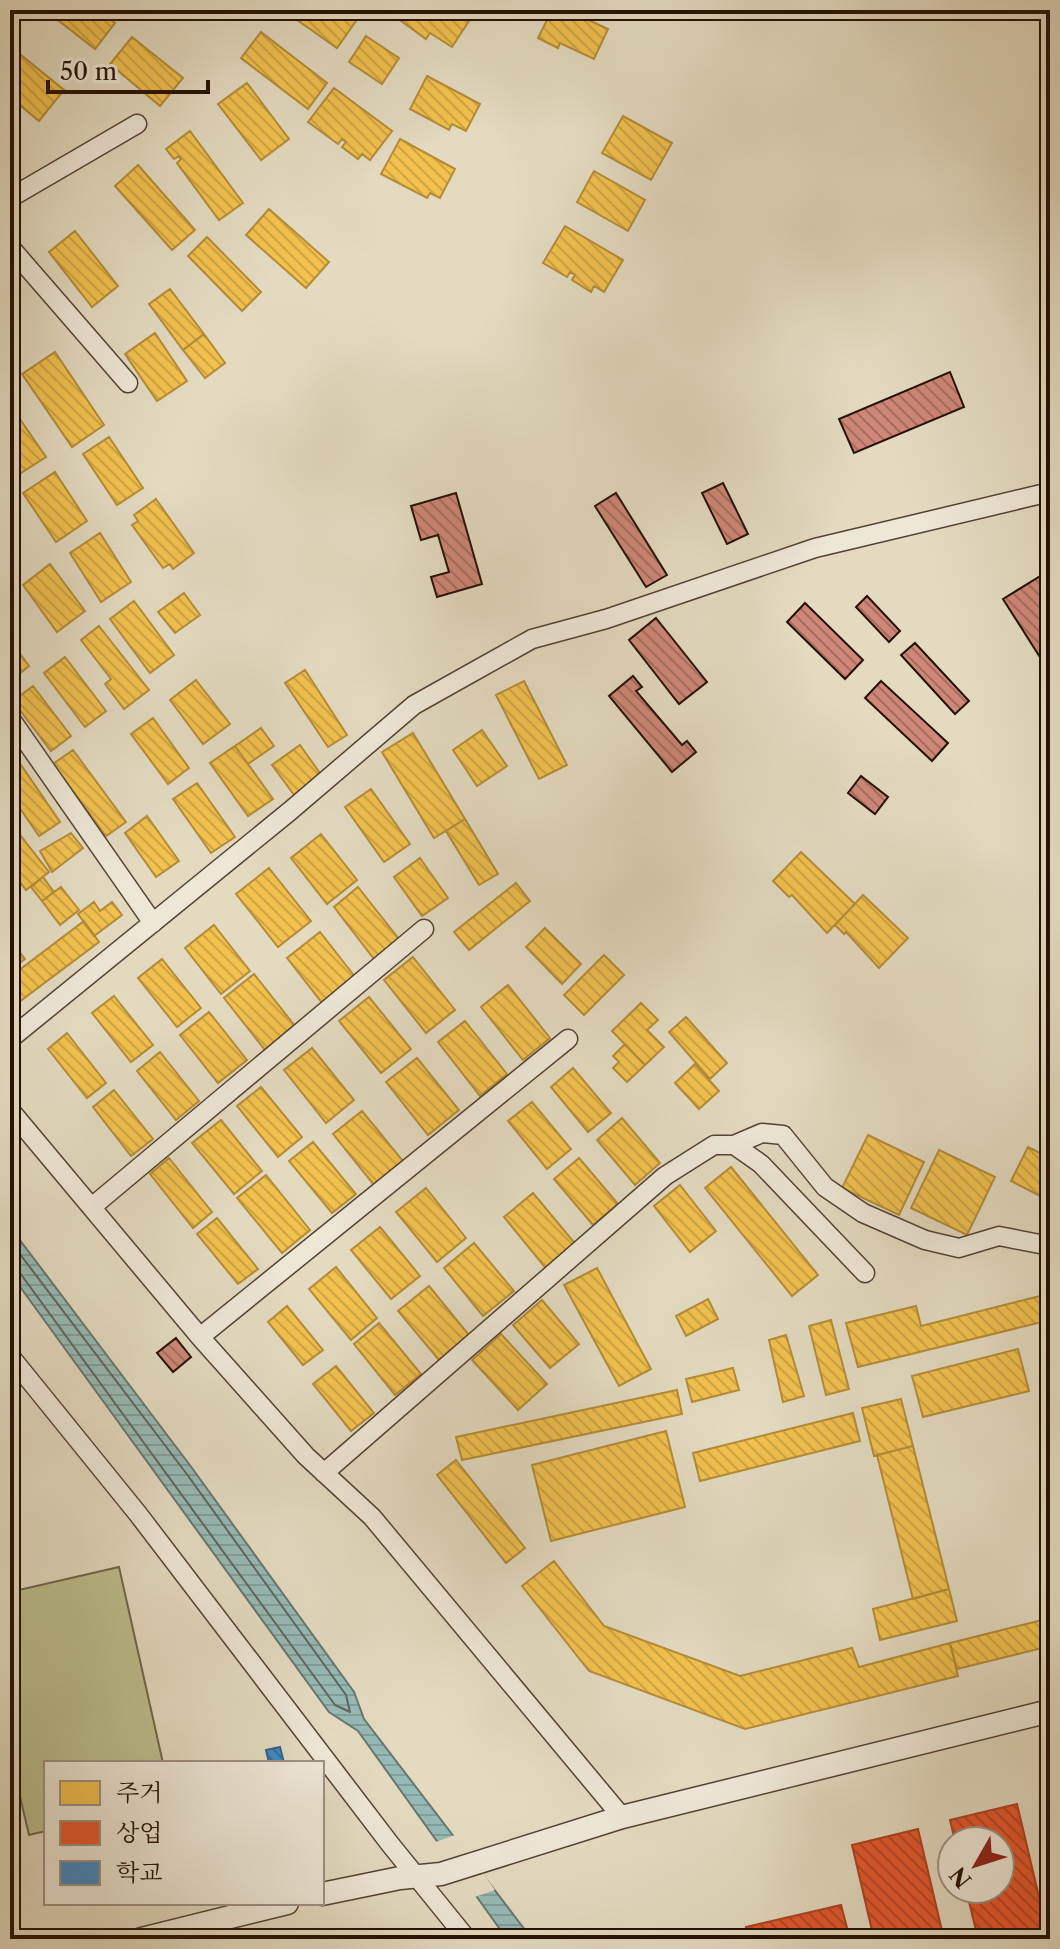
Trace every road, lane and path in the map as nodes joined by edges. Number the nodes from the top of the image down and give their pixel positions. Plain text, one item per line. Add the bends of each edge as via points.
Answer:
1 (137, 124) dead end
2 (10, 198) edge
3 (10, 247) edge
4 (128, 383) dead end
5 (1050, 492) edge
6 (10, 718) edge
7 (153, 923) junction
8 (424, 929) dead end
9 (10, 1039) edge
10 (568, 1039) dead end
11 (10, 1110) edge
12 (734, 1145) junction
13 (93, 1206) junction
14 (1050, 1246) edge
15 (865, 1273) dead end
16 (200, 1337) junction
17 (10, 1356) edge
18 (324, 1473) junction
19 (1050, 1711) edge
20 (622, 1817) junction
21 (416, 1877) junction
22 (324, 1894) edge
23 (279, 1905) edge
24 (142, 1939) edge
25 (467, 1939) edge

1 - 2 street
3 - 4 street
5 - 7 street via 815,548 532,639 414,705
6 - 7 street
7 - 9 street
8 - 13 street
10 - 16 street
11 - 13 street
12 - 14 street via 762,1133 783,1135 825,1187 863,1213 925,1240 959,1248 999,1236
12 - 15 street via 761,1164
12 - 18 street via 714,1145 665,1176
13 - 16 street
16 - 18 street
17 - 21 street
18 - 20 street via 372,1517
19 - 20 street
20 - 21 street via 441,1874
21 - 22 street
21 - 25 street
23 - 24 street

